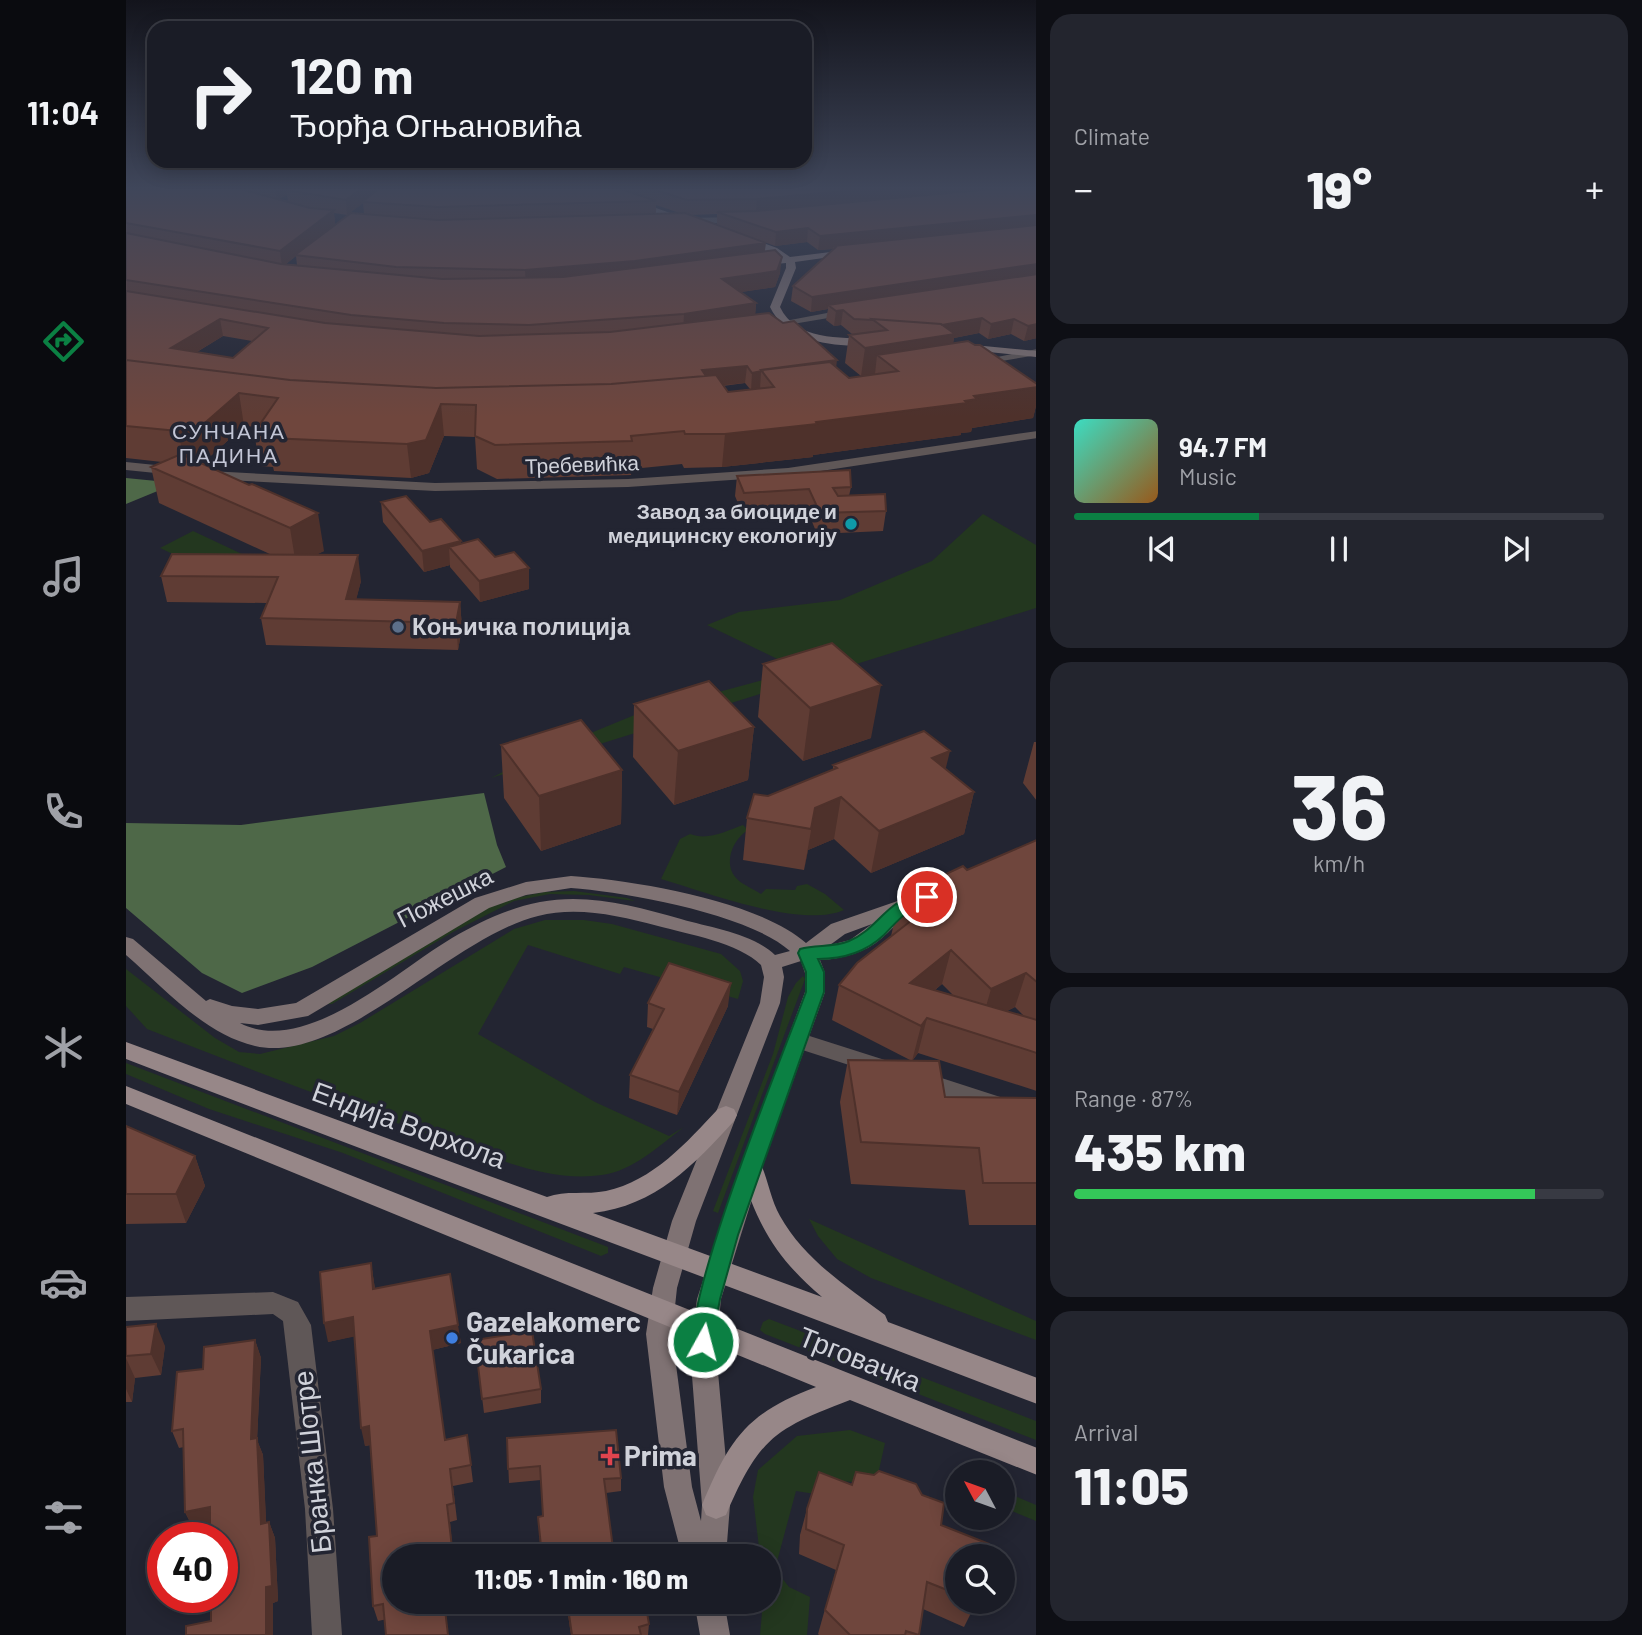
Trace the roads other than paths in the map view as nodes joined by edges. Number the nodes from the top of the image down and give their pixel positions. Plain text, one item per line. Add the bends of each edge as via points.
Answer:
1 (755, 264) edge
2 (790, 264) edge
3 (751, 265) edge
4 (864, 309) edge
5 (784, 322) junction
6 (756, 327) edge
7 (884, 342) edge
8 (949, 346) edge
9 (1035, 353) edge
10 (969, 364) edge
11 (1036, 434) edge
12 (126, 466) edge
13 (938, 893) edge
14 (126, 944) edge
15 (806, 953) junction
16 (771, 963) junction
17 (197, 1003) junction
18 (797, 1040) junction
19 (126, 1050) edge
20 (126, 1095) edge
21 (726, 1115) junction
22 (1036, 1118) edge
23 (751, 1167) junction
24 (543, 1205) junction
25 (673, 1252) junction
26 (717, 1269) junction
27 (126, 1309) edge
28 (661, 1314) junction
29 (703, 1331) junction
30 (896, 1337) junction
31 (847, 1388) junction
32 (1036, 1391) edge
33 (1036, 1462) edge
34 (716, 1505) junction
35 (693, 1544) edge
36 (713, 1544) edge
37 (711, 1614) edge
38 (327, 1635) edge
39 (715, 1635) edge

1 - 3 main road
2 - 5 main road via 775,307
4 - 5 street
5 - 6 street
5 - 7 main road via 817,337
8 - 9 main road
9 - 10 street
11 - 12 street, Требевићка via 788,472 628,484 359,485
13 - 15 main road via 900,909 856,946
14 - 17 main road, Пожешка
15 - 16 main road
15 - 17 main road, Пожешка via 783,935 742,918 630,889 558,884 482,903 301,1010 246,1017
15 - 18 main road via 815,972 815,992
16 - 17 main road, Пожешка via 754,948 676,925 593,905 558,906 527,911 488,927 349,1016 303,1035 273,1040 245,1036
16 - 21 main road via 775,978 770,1003
18 - 22 street
18 - 23 main road
19 - 24 main road, Ендија Ворхола
20 - 28 main road
21 - 24 main road via 674,1168 628,1196 605,1202
21 - 25 main road
23 - 26 main road
23 - 30 main road via 761,1206 791,1254 819,1282
24 - 25 main road, Ендија Ворхола
25 - 26 main road, Трговачка
25 - 28 main road
26 - 29 main road
26 - 30 main road, Трговачка
27 - 38 street, Бранка Шотре via 273,1303 288,1307 298,1325 319,1509
28 - 29 main road, Трговачка
28 - 35 main road via 660,1356 678,1487
29 - 31 main road, Трговачка
29 - 34 main road
30 - 32 main road, Трговачка
31 - 33 main road, Трговачка
31 - 34 main road via 790,1408 758,1431 739,1456
34 - 36 main road
37 - 39 main road

